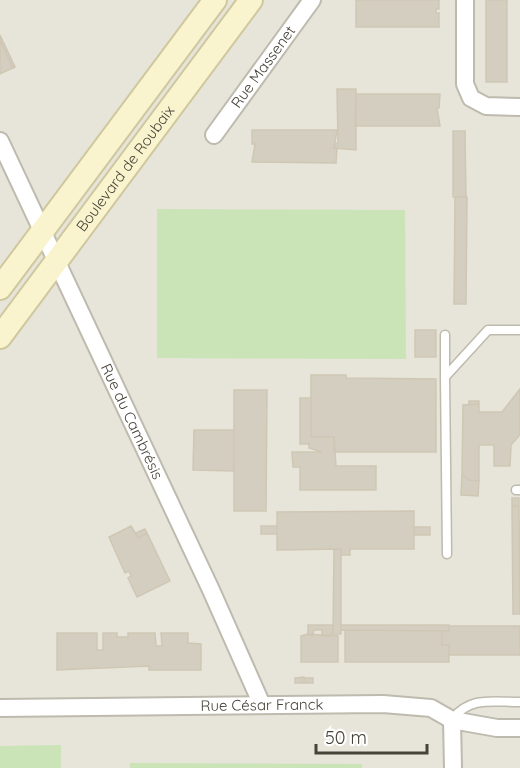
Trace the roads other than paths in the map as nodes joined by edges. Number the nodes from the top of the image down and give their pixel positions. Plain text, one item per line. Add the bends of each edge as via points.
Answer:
1 (215, 0) edge
2 (251, 0) edge
3 (312, 0) edge
4 (465, 0) edge
5 (520, 107) edge
6 (214, 135) dead end
7 (0, 141) edge
8 (42, 231) junction
9 (56, 261) junction
10 (0, 288) edge
11 (520, 330) edge
12 (445, 335) dead end
13 (0, 337) edge
14 (446, 377) junction
15 (447, 554) dead end
16 (520, 702) edge
17 (262, 705) junction
18 (0, 708) edge
19 (452, 720) junction
20 (520, 728) edge
21 (453, 768) edge

1 - 8 main road, Boulevard de Roubaix
2 - 9 main road, Boulevard de Roubaix
3 - 6 street, Rue Massenet
4 - 5 street via 465,84 471,99 486,106
7 - 8 street, Rue du Cambrésis
8 - 9 street, Rue du Cambrésis
8 - 10 main road, Boulevard de Roubaix
9 - 13 main road, Boulevard de Roubaix
9 - 17 street, Rue du Cambrésis
11 - 14 lane via 488,330
12 - 14 lane
14 - 15 lane
16 - 19 lane via 475,702 463,706
17 - 18 street, Rue César Franck
17 - 19 street, Rue César Franck via 418,706 431,708
19 - 20 street, Rue César Franck
19 - 21 street

